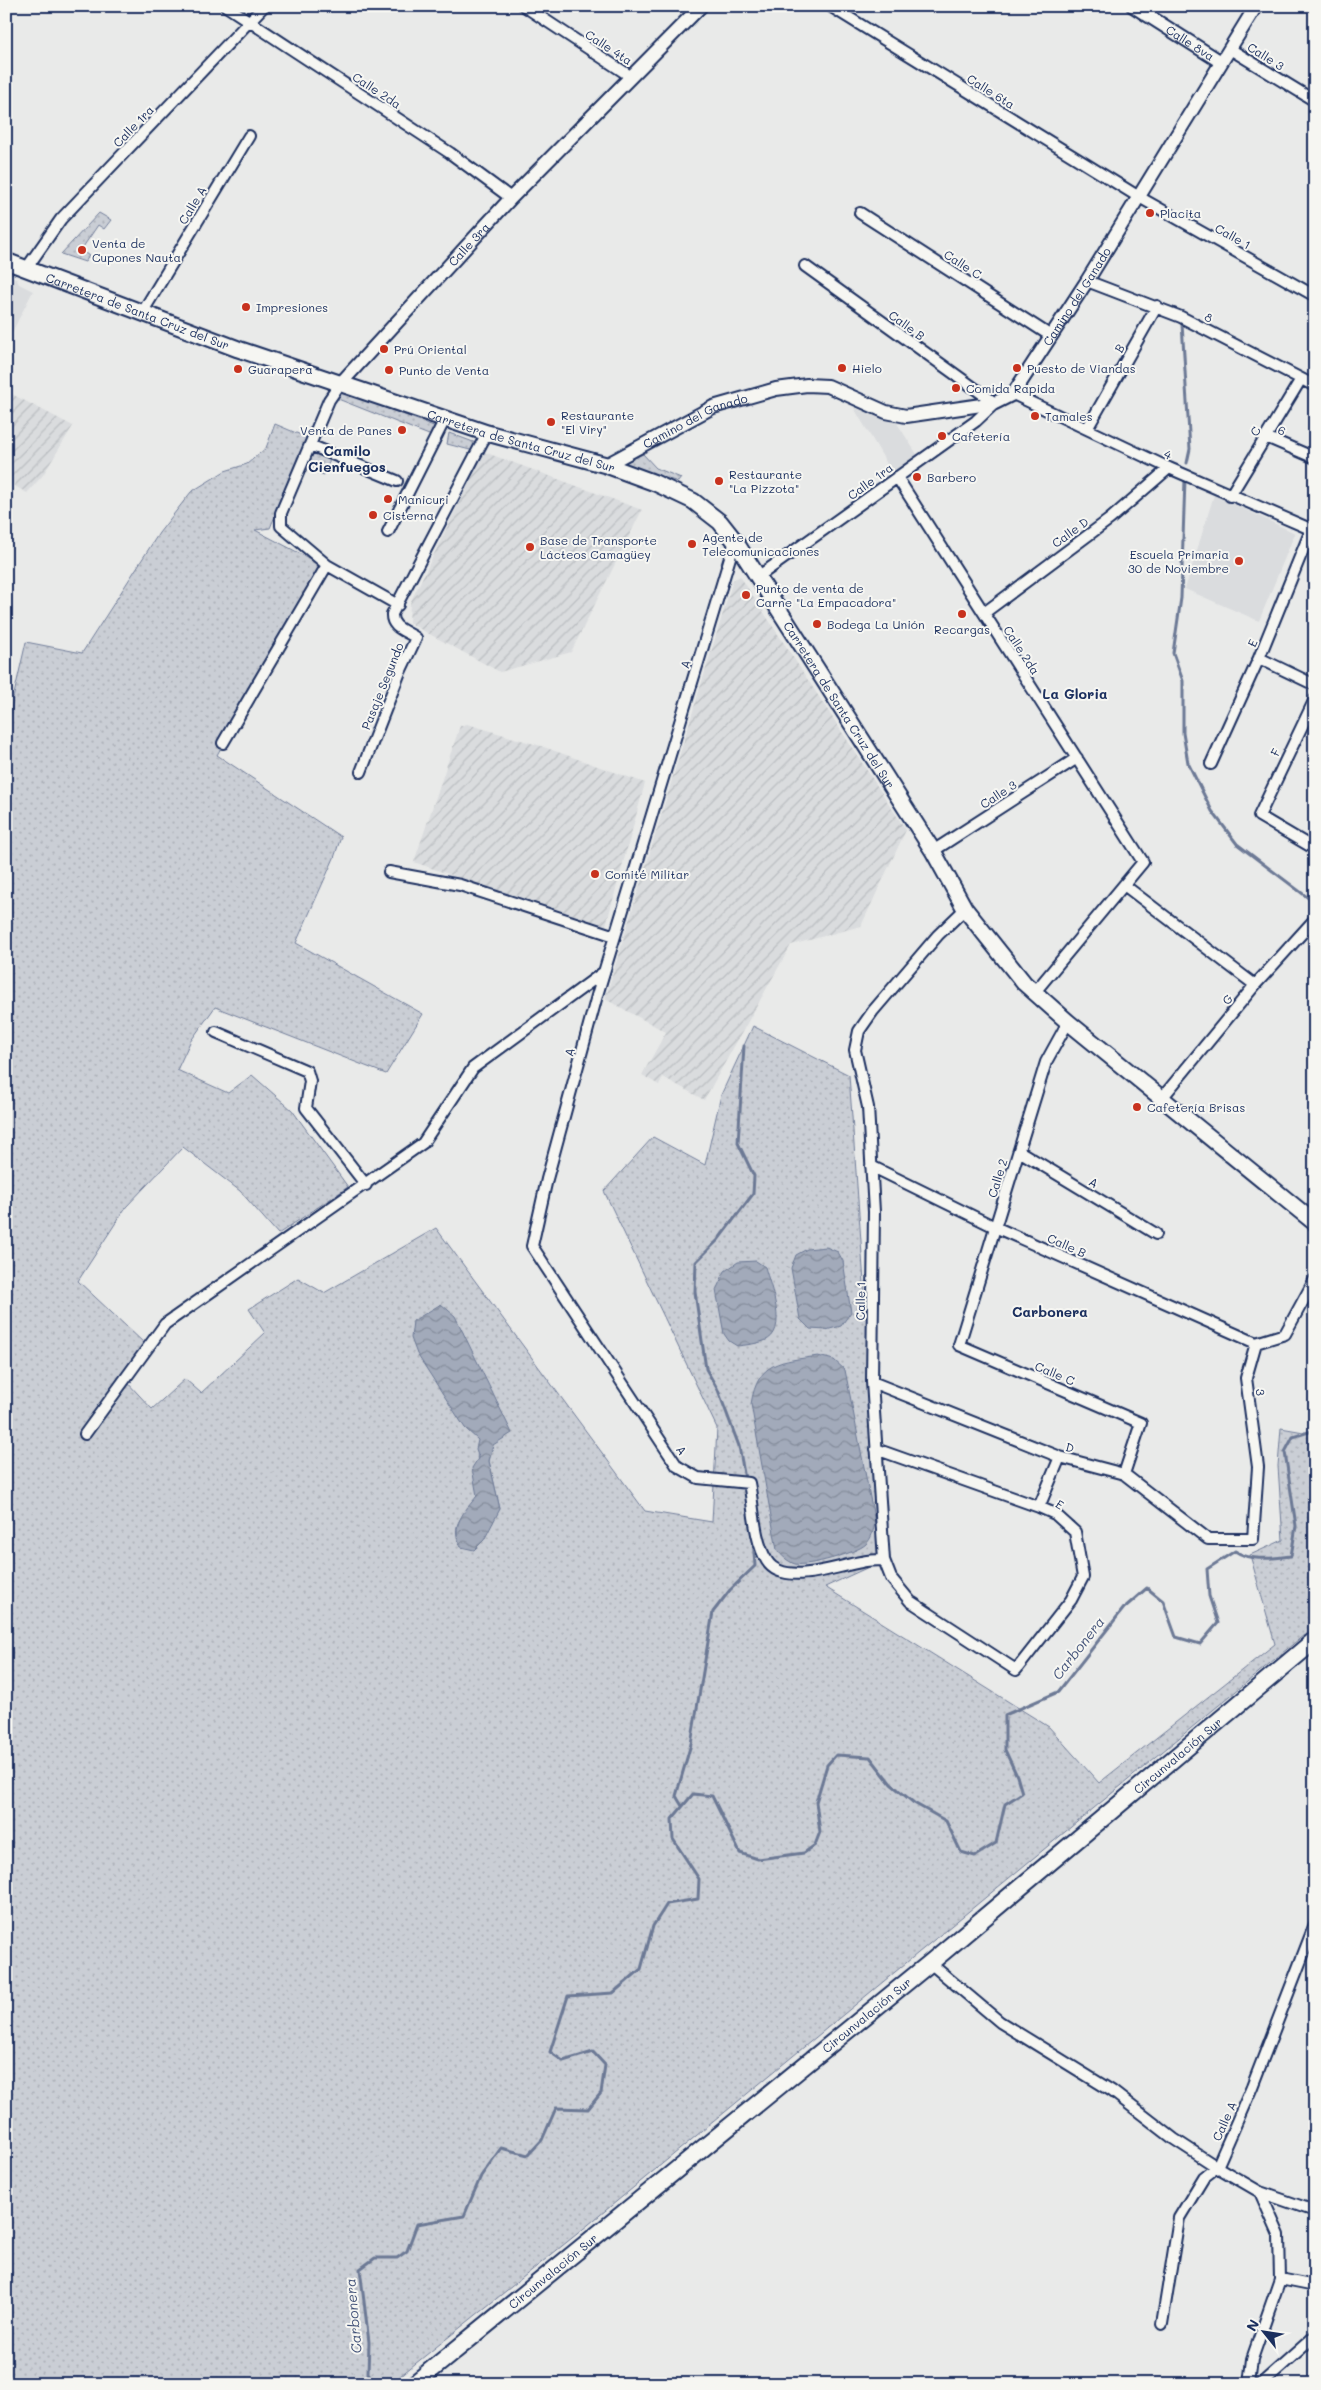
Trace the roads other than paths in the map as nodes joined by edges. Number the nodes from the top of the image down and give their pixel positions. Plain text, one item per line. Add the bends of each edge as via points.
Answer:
1 (226, 6) edge
2 (264, 6) edge
3 (524, 6) edge
4 (701, 6) edge
5 (830, 6) edge
6 (1133, 6) edge
7 (1256, 6) edge
8 (250, 22) junction
9 (1230, 49) junction
10 (1221, 62) junction
11 (630, 76) junction
12 (1315, 101) edge
13 (249, 136) dead end
14 (1139, 197) junction
15 (512, 198) junction
16 (860, 212) dead end
17 (6, 261) edge
18 (805, 266) dead end
19 (26, 269) junction
20 (1087, 281) junction
21 (1315, 296) edge
22 (1157, 306) junction
23 (142, 313) junction
24 (1051, 336) junction
25 (1300, 379) junction
26 (340, 384) junction
27 (1315, 386) edge
28 (1013, 394) junction
29 (995, 403) junction
30 (445, 419) junction
31 (1088, 429) junction
32 (487, 433) junction
33 (1266, 437) junction
34 (310, 445) junction
35 (1315, 458) edge
36 (606, 466) junction
37 (1169, 468) junction
38 (897, 477) junction
39 (397, 481) dead end
40 (1230, 496) junction
41 (1313, 530) edge
42 (388, 532) dead end
43 (735, 541) junction
44 (326, 564) junction
45 (759, 576) junction
46 (398, 605) junction
47 (984, 613) junction
48 (1259, 658) junction
49 (1315, 685) edge
50 (1315, 699) edge
51 (223, 743) dead end
52 (1077, 758) junction
53 (1211, 764) dead end
54 (361, 772) dead end
55 (1315, 849) edge
56 (933, 851) junction
57 (389, 872) dead end
58 (1124, 886) junction
59 (965, 908) junction
60 (1315, 919) edge
61 (615, 936) junction
62 (604, 972) junction
63 (1255, 985) junction
64 (1034, 993) junction
65 (1068, 1022) junction
66 (216, 1032) dead end
67 (1162, 1098) junction
68 (1019, 1151) junction
69 (871, 1166) junction
70 (366, 1185) junction
71 (1315, 1223) edge
72 (996, 1227) junction
73 (1156, 1234) dead end
74 (1315, 1278) edge
75 (1256, 1343) junction
76 (959, 1345) joint
77 (872, 1382) junction
78 (85, 1434) dead end
79 (876, 1449) junction
80 (1060, 1457) junction
81 (1124, 1474) junction
82 (1039, 1507) junction
83 (1253, 1539) joint
84 (884, 1560) junction
85 (1315, 1640) edge
86 (1016, 1670) joint
87 (1315, 1924) edge
88 (930, 1963) junction
89 (1217, 2168) junction
90 (1260, 2192) junction
91 (1315, 2206) edge
92 (1280, 2279) junction
93 (1315, 2286) edge
94 (1162, 2324) dead end
95 (1315, 2336) edge
96 (414, 2384) edge
97 (1249, 2384) edge
98 (1261, 2384) edge

1 - 8 street, Calle 2da
2 - 8 street, Calle 1ra
3 - 11 street, Calle 4ta
4 - 11 street, Calle 3ra
5 - 14 street, Calle 6ta
6 - 10 street, Calle 8va
7 - 9 street, Camino del Ganado
8 - 15 street, Calle 2da via 450,153
8 - 19 street, Calle 1ra via 61,219
9 - 10 street, Camino del Ganado
9 - 12 street, Calle 3
10 - 14 street, Camino del Ganado
11 - 15 street, Calle 3ra
13 - 23 street, Calle A
14 - 20 street, Camino del Ganado
14 - 21 street, Calle 1
15 - 26 street, Calle 3ra
16 - 24 street, Calle C
17 - 19 main road, Carretera de Santa Cruz del Sur
18 - 29 street, Calle B
19 - 23 main road, Carretera de Santa Cruz del Sur
20 - 22 street, 8
20 - 24 street, Camino del Ganado
22 - 25 street, 8
22 - 31 street, B
23 - 26 main road, Carretera de Santa Cruz del Sur
24 - 28 street, Camino del Ganado
25 - 27 street, 8
25 - 33 street, C
26 - 30 main road, Carretera de Santa Cruz del Sur
26 - 34 street, Calle 3ra via 329,400
28 - 29 street, Camino del Ganado
28 - 31 street, 4
29 - 36 street, Camino del Ganado via 906,416 886,412 828,386 776,389 713,407
29 - 38 street, Calle 1ra via 976,421
30 - 32 main road, Carretera de Santa Cruz del Sur
30 - 42 street
31 - 37 street, 4
32 - 36 main road, Carretera de Santa Cruz del Sur
32 - 46 street, Pasaje Segundo
33 - 35 street, 6
33 - 40 street, C
34 - 39 street
34 - 44 street, Calle 3ra via 281,513 281,526
36 - 43 main road, Carretera de Santa Cruz del Sur via 693,502 720,522
37 - 40 street, 4
37 - 47 street, Calle D via 1110,519
38 - 45 street, Calle 1ra
38 - 47 street, Calle 2da
40 - 41 street, 4
41 - 48 street, E
43 - 45 main road, Carretera de Santa Cruz del Sur
43 - 61 street, A
44 - 46 street
44 - 51 street
45 - 56 main road, Carretera de Santa Cruz del Sur
46 - 54 street, Pasaje Segundo via 392,621 394,625 416,638
47 - 52 street, Calle 2da
48 - 49 street
48 - 53 street, E
50 - 55 street, F via 1258,816
52 - 56 street, Calle 3
52 - 58 street, Calle 2da via 1143,862
56 - 59 main road, Carretera de Santa Cruz del Sur
57 - 61 street via 460,885
58 - 63 street
58 - 64 street
59 - 64 main road, Carretera de Santa Cruz del Sur
59 - 69 street, Calle 1 via 905,972 859,1031 855,1050 868,1107
60 - 63 street, G
61 - 62 street, A
62 - 70 street via 473,1068 424,1143
62 - 84 street, A via 547,1179 532,1246 677,1466 698,1478 750,1483 761,1549 768,1563 787,1573 806,1574 862,1561
63 - 67 street, G
64 - 65 main road, Carretera de Santa Cruz del Sur
65 - 67 main road, Carretera de Santa Cruz del Sur
65 - 68 street, Calle 2 via 1046,1062
66 - 70 street via 307,1071 310,1081 306,1108
67 - 71 main road, Carretera de Santa Cruz del Sur
68 - 72 street, Calle 2
68 - 73 street, A
69 - 72 street, Calle B
69 - 77 street, Calle 1 via 874,1212
70 - 78 street via 165,1324
72 - 75 street, Calle B
72 - 76 street, Calle 2
74 - 75 street via 1285,1334
75 - 83 street, 3 via 1246,1378 1258,1467
76 - 81 street, Calle C via 1141,1424
77 - 79 street, Calle 1
77 - 80 street, D
79 - 82 street, E
79 - 84 street, Calle 1
80 - 81 street, D
80 - 82 street
81 - 83 street, D via 1208,1539
82 - 86 street, E via 1055,1514 1075,1532 1083,1576 1071,1600
84 - 86 street, Calle 1 via 891,1578 910,1601
85 - 88 main road, Circunvalación Sur
87 - 89 street, Calle A
88 - 89 street via 1000,2022 1112,2091
88 - 96 main road, Circunvalación Sur
89 - 90 street
89 - 94 street, Calle A via 1204,2177 1179,2218
90 - 91 street via 1309,2209
90 - 92 street via 1279,2235
92 - 93 street
92 - 97 street via 1252,2359
95 - 98 street

